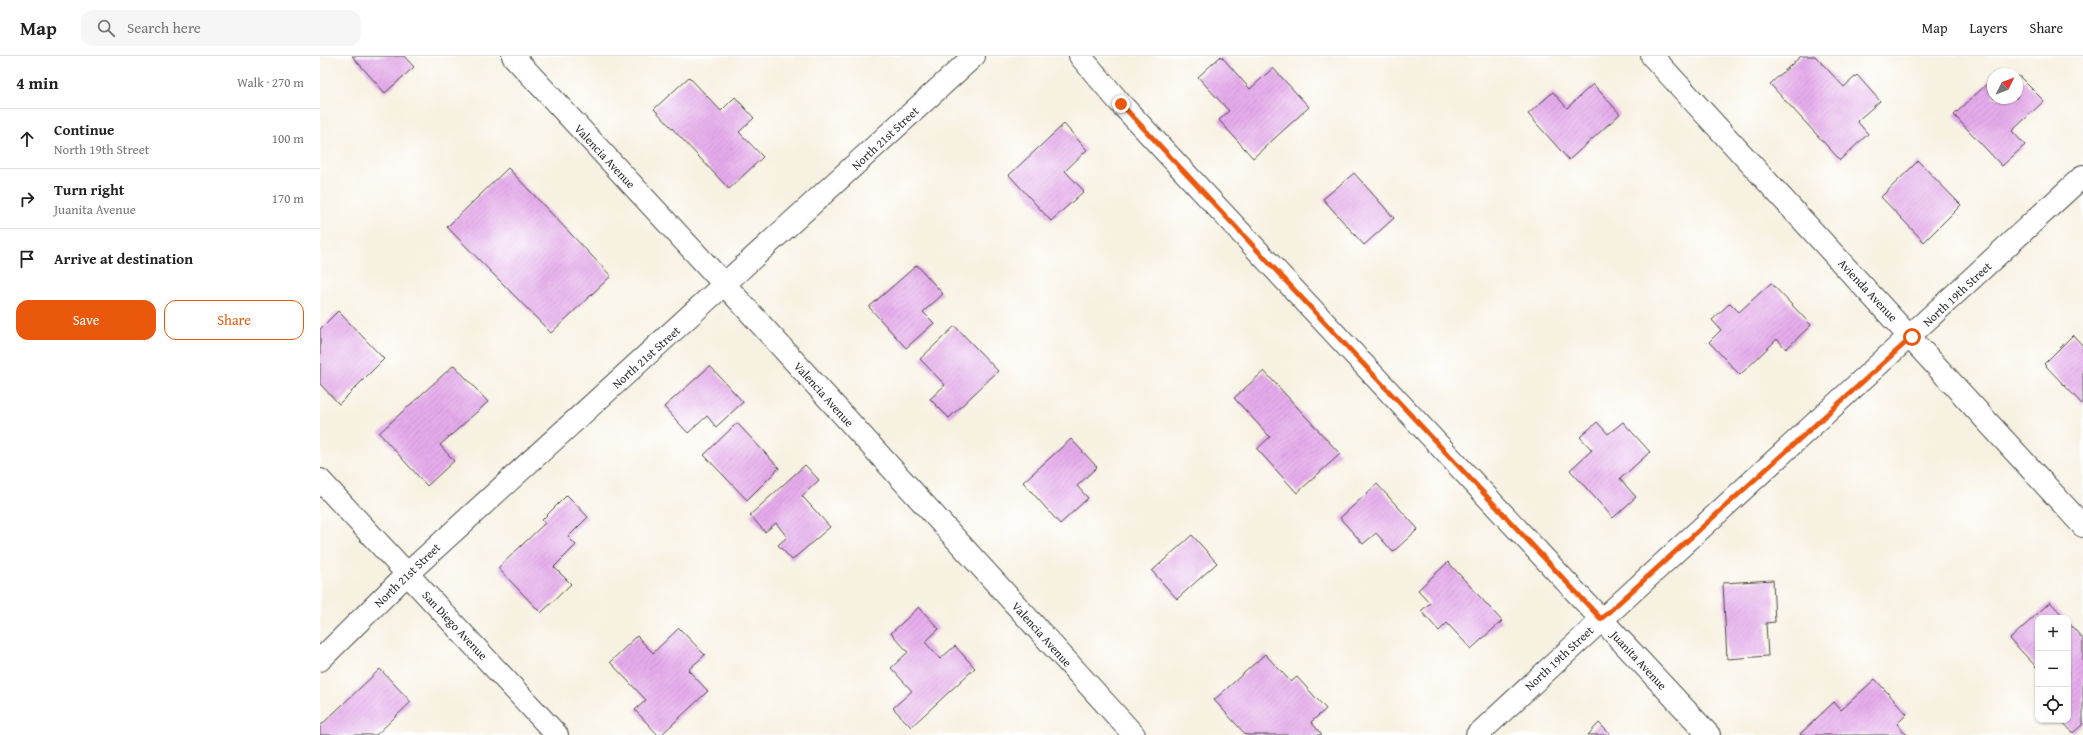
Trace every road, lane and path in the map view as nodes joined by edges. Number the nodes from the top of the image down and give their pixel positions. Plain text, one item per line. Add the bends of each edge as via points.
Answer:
1 (513, 56) edge
2 (974, 56) edge
3 (1080, 56) edge
4 (1652, 56) edge
5 (2083, 176) edge
6 (725, 285) junction
7 (1912, 337) junction
8 (320, 480) edge
9 (2083, 526) edge
10 (407, 574) junction
11 (1601, 619) junction
12 (320, 660) edge
13 (557, 735) edge
14 (1134, 735) edge
15 (1477, 735) edge
16 (1709, 735) edge

1 - 6 street, Valencia Avenue
2 - 6 street, North 21st Street
3 - 11 street, Juanita Avenue via 1127,110
4 - 7 street, Avienda Avenue
5 - 7 street, North 19th Street
6 - 10 street, North 21st Street
6 - 14 street, Valencia Avenue
7 - 9 street, Avienda Avenue
7 - 11 street, North 19th Street
8 - 10 street, San Diego Avenue
10 - 12 street, North 21st Street
10 - 13 street, San Diego Avenue
11 - 15 street, North 19th Street
11 - 16 street, Juanita Avenue

